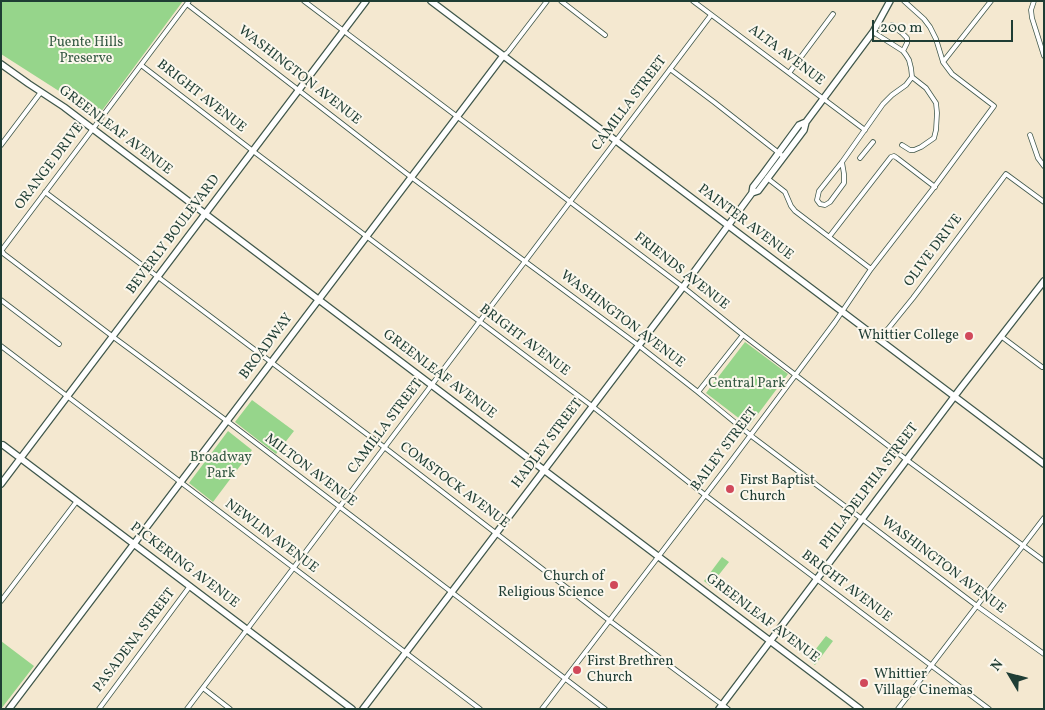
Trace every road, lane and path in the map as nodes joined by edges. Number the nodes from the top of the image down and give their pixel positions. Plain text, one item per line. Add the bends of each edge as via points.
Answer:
1 (304, 1) edge
2 (366, 1) edge
3 (431, 1) edge
4 (547, 1) edge
5 (561, 1) edge
6 (693, 1) edge
7 (890, 1) edge
8 (904, 1) edge
9 (991, 1) edge
10 (1034, 1) edge
11 (188, 3) edge
12 (834, 14) dead end
13 (711, 15) junction
14 (892, 25) dead end
15 (344, 31) junction
16 (873, 32) junction
17 (605, 35) dead end
18 (903, 52) junction
19 (503, 56) junction
20 (1044, 56) edge
21 (943, 62) junction
22 (1, 64) edge
23 (141, 65) junction
24 (670, 69) junction
25 (789, 72) junction
26 (912, 77) junction
27 (298, 91) junction
28 (41, 92) junction
29 (823, 98) junction
30 (457, 116) junction
31 (92, 129) junction
32 (865, 130) junction
33 (1030, 135) dead end
34 (616, 141) junction
35 (857, 142) junction
36 (873, 142) dead end
37 (902, 145) dead end
38 (1, 146) edge
39 (867, 149) junction
40 (253, 151) junction
41 (781, 155) junction
42 (860, 158) dead end
43 (842, 162) junction
44 (1044, 166) edge
45 (765, 176) junction
46 (411, 177) junction
47 (935, 186) junction
48 (45, 192) junction
49 (570, 202) junction
50 (1044, 202) edge
51 (205, 215) junction
52 (728, 226) junction
53 (367, 236) junction
54 (829, 237) junction
55 (1, 251) edge
56 (525, 262) junction
57 (871, 269) junction
58 (159, 277) junction
59 (1044, 281) edge
60 (683, 287) junction
61 (1, 300) edge
62 (318, 300) junction
63 (842, 312) junction
64 (480, 322) junction
65 (743, 335) junction
66 (112, 336) junction
67 (1002, 337) junction
68 (880, 340) junction
69 (59, 344) dead end
70 (638, 345) junction
71 (1, 346) edge
72 (271, 362) junction
73 (1042, 367) dead end
74 (796, 374) junction
75 (432, 385) junction
76 (698, 392) junction
77 (67, 397) junction
78 (954, 397) junction
79 (592, 406) junction
80 (227, 421) junction
81 (751, 434) junction
82 (2, 445) edge
83 (384, 448) junction
84 (20, 459) junction
85 (907, 460) junction
86 (1044, 464) edge
87 (544, 470) junction
88 (180, 482) junction
89 (1, 484) edge
90 (705, 495) junction
91 (77, 501) junction
92 (339, 508) junction
93 (1044, 518) edge
94 (862, 519) junction
95 (496, 533) junction
96 (134, 544) junction
97 (1023, 546) junction
98 (659, 557) junction
99 (1044, 561) edge
100 (294, 568) junction
101 (817, 578) junction
102 (190, 586) junction
103 (451, 592) junction
104 (1, 601) edge
105 (977, 606) junction
106 (610, 620) junction
107 (247, 629) junction
108 (770, 641) junction
109 (406, 653) junction
110 (1044, 654) edge
111 (932, 666) junction
112 (565, 678) junction
113 (203, 688) junction
114 (720, 707) edge
115 (101, 708) edge
116 (9, 709) edge
117 (187, 709) edge
118 (230, 709) edge
119 (352, 709) edge
120 (363, 709) edge
121 (480, 709) edge
122 (542, 709) edge
123 (605, 709) edge
124 (728, 709) edge
125 (860, 709) edge
126 (898, 709) edge
127 (989, 709) edge

1 - 15 street, FRIENDS AVENUE
2 - 15 street, BEVERLY BOULEVARD
3 - 19 street, PAINTER AVENUE
4 - 19 street, BROADWAY
5 - 17 street
6 - 13 street, ALTA AVENUE
7 - 16 street, HADLEY STREET
8 - 21 street via 930,27
9 - 21 street
10 - 20 street via 1032,18
11 - 23 street, ORANGE DRIVE
11 - 27 street, WASHINGTON AVENUE
12 - 25 street
13 - 24 street, CAMILLA STREET
13 - 25 street, ALTA AVENUE
14 - 18 street via 906,38
15 - 27 street, BEVERLY BOULEVARD
15 - 30 street, FRIENDS AVENUE
16 - 18 street
16 - 29 street, HADLEY STREET
18 - 26 street via 909,60
19 - 30 street, BROADWAY
19 - 34 street, PAINTER AVENUE
21 - 47 street, BAILEY STREET via 952,74 994,106
22 - 28 street, GREENLEAF AVENUE
23 - 31 street, ORANGE DRIVE
23 - 40 street, BRIGHT AVENUE
24 - 34 street, CAMILLA STREET
24 - 41 street
25 - 29 street, ALTA AVENUE
26 - 32 street via 883,104
26 - 37 street via 926,88 936,103 936,130 934,138 921,147 910,150
27 - 40 street, BEVERLY BOULEVARD
27 - 46 street, WASHINGTON AVENUE
28 - 31 street, GREENLEAF AVENUE
28 - 38 street
29 - 32 street, ALTA AVENUE
29 - 41 street, HADLEY STREET via 804,130
30 - 46 street, BROADWAY
30 - 49 street, FRIENDS AVENUE
31 - 48 street, ORANGE DRIVE
31 - 51 street, GREENLEAF AVENUE
32 - 35 street
33 - 44 street
34 - 49 street, CAMILLA STREET
34 - 52 street, PAINTER AVENUE
35 - 39 street
35 - 43 street
36 - 39 street
39 - 42 street
40 - 51 street, BEVERLY BOULEVARD
40 - 53 street, BRIGHT AVENUE
41 - 45 street, HADLEY STREET
43 - 43 street via 819,191 817,200 820,204 830,202 844,183
45 - 52 street, HADLEY STREET via 758,191 752,193
45 - 54 street via 785,192 795,211
46 - 53 street, BROADWAY
46 - 56 street, WASHINGTON AVENUE
47 - 54 street via 891,157
47 - 57 street, BAILEY STREET
48 - 55 street, ORANGE DRIVE
48 - 58 street, COMSTOCK AVENUE
49 - 56 street, CAMILLA STREET
49 - 60 street, FRIENDS AVENUE
50 - 68 street, OLIVE DRIVE via 1006,174
51 - 58 street, BEVERLY BOULEVARD
51 - 62 street, GREENLEAF AVENUE
52 - 60 street, HADLEY STREET
52 - 63 street, PAINTER AVENUE
53 - 62 street, BROADWAY
53 - 64 street, BRIGHT AVENUE
54 - 57 street
55 - 66 street, MILTON AVENUE
56 - 64 street, CAMILLA STREET
56 - 70 street, WASHINGTON AVENUE
57 - 63 street, BAILEY STREET
58 - 66 street, BEVERLY BOULEVARD
58 - 72 street, COMSTOCK AVENUE
59 - 67 street, PHILADELPHIA STREET
60 - 65 street, FRIENDS AVENUE
60 - 70 street, HADLEY STREET
61 - 69 street
62 - 72 street, BROADWAY
62 - 75 street, GREENLEAF AVENUE
63 - 68 street, PAINTER AVENUE
63 - 74 street, BAILEY STREET
64 - 75 street, CAMILLA STREET
64 - 79 street, BRIGHT AVENUE
65 - 74 street, FRIENDS AVENUE
65 - 76 street
66 - 77 street, BEVERLY BOULEVARD
66 - 80 street, MILTON AVENUE
67 - 73 street
67 - 78 street, PHILADELPHIA STREET
68 - 78 street, PAINTER AVENUE
70 - 76 street, WASHINGTON AVENUE
70 - 79 street, HADLEY STREET
71 - 77 street, NEWLIN AVENUE
72 - 80 street, BROADWAY
72 - 83 street, COMSTOCK AVENUE
74 - 81 street, BAILEY STREET
74 - 85 street, FRIENDS AVENUE
75 - 83 street, CAMILLA STREET
75 - 87 street, GREENLEAF AVENUE
76 - 81 street, WASHINGTON AVENUE
77 - 84 street, BEVERLY BOULEVARD
77 - 88 street, NEWLIN AVENUE
78 - 85 street, PHILADELPHIA STREET
78 - 86 street, PAINTER AVENUE
79 - 87 street, HADLEY STREET
79 - 90 street, BRIGHT AVENUE
80 - 88 street, BROADWAY
80 - 92 street, MILTON AVENUE
81 - 90 street, BAILEY STREET
81 - 94 street, WASHINGTON AVENUE
82 - 84 street, PICKERING AVENUE
83 - 92 street, CAMILLA STREET
83 - 95 street, COMSTOCK AVENUE
84 - 89 street, BEVERLY BOULEVARD
84 - 91 street, PICKERING AVENUE
85 - 94 street, PHILADELPHIA STREET
85 - 97 street, FRIENDS AVENUE
87 - 95 street, HADLEY STREET
87 - 98 street, GREENLEAF AVENUE
88 - 96 street, BROADWAY
88 - 100 street, NEWLIN AVENUE
90 - 98 street, BAILEY STREET
90 - 101 street, BRIGHT AVENUE
91 - 96 street, PICKERING AVENUE
91 - 104 street
92 - 100 street, CAMILLA STREET
92 - 103 street, MILTON AVENUE
93 - 97 street
94 - 101 street, PHILADELPHIA STREET
94 - 105 street, WASHINGTON AVENUE
95 - 103 street, HADLEY STREET
95 - 106 street, COMSTOCK AVENUE
96 - 102 street, PICKERING AVENUE
96 - 116 street, BROADWAY
97 - 99 street, FRIENDS AVENUE
97 - 105 street
98 - 106 street, BAILEY STREET
98 - 108 street, GREENLEAF AVENUE
100 - 107 street, CAMILLA STREET
100 - 109 street, NEWLIN AVENUE
101 - 108 street, PHILADELPHIA STREET
101 - 111 street, BRIGHT AVENUE
102 - 107 street, PICKERING AVENUE
102 - 115 street, PASADENA STREET
103 - 109 street, HADLEY STREET
103 - 112 street, MILTON AVENUE
105 - 110 street, WASHINGTON AVENUE
105 - 111 street
106 - 112 street, BAILEY STREET
106 - 114 street, COMSTOCK AVENUE
107 - 113 street, CAMILLA STREET
107 - 119 street, PICKERING AVENUE
108 - 114 street, PHILADELPHIA STREET
108 - 125 street, GREENLEAF AVENUE
109 - 120 street, HADLEY STREET
109 - 121 street, NEWLIN AVENUE
111 - 126 street
111 - 127 street, BRIGHT AVENUE
112 - 122 street, BAILEY STREET
112 - 123 street, MILTON AVENUE
113 - 117 street, CAMILLA STREET
113 - 118 street
114 - 124 street, COMSTOCK AVENUE

